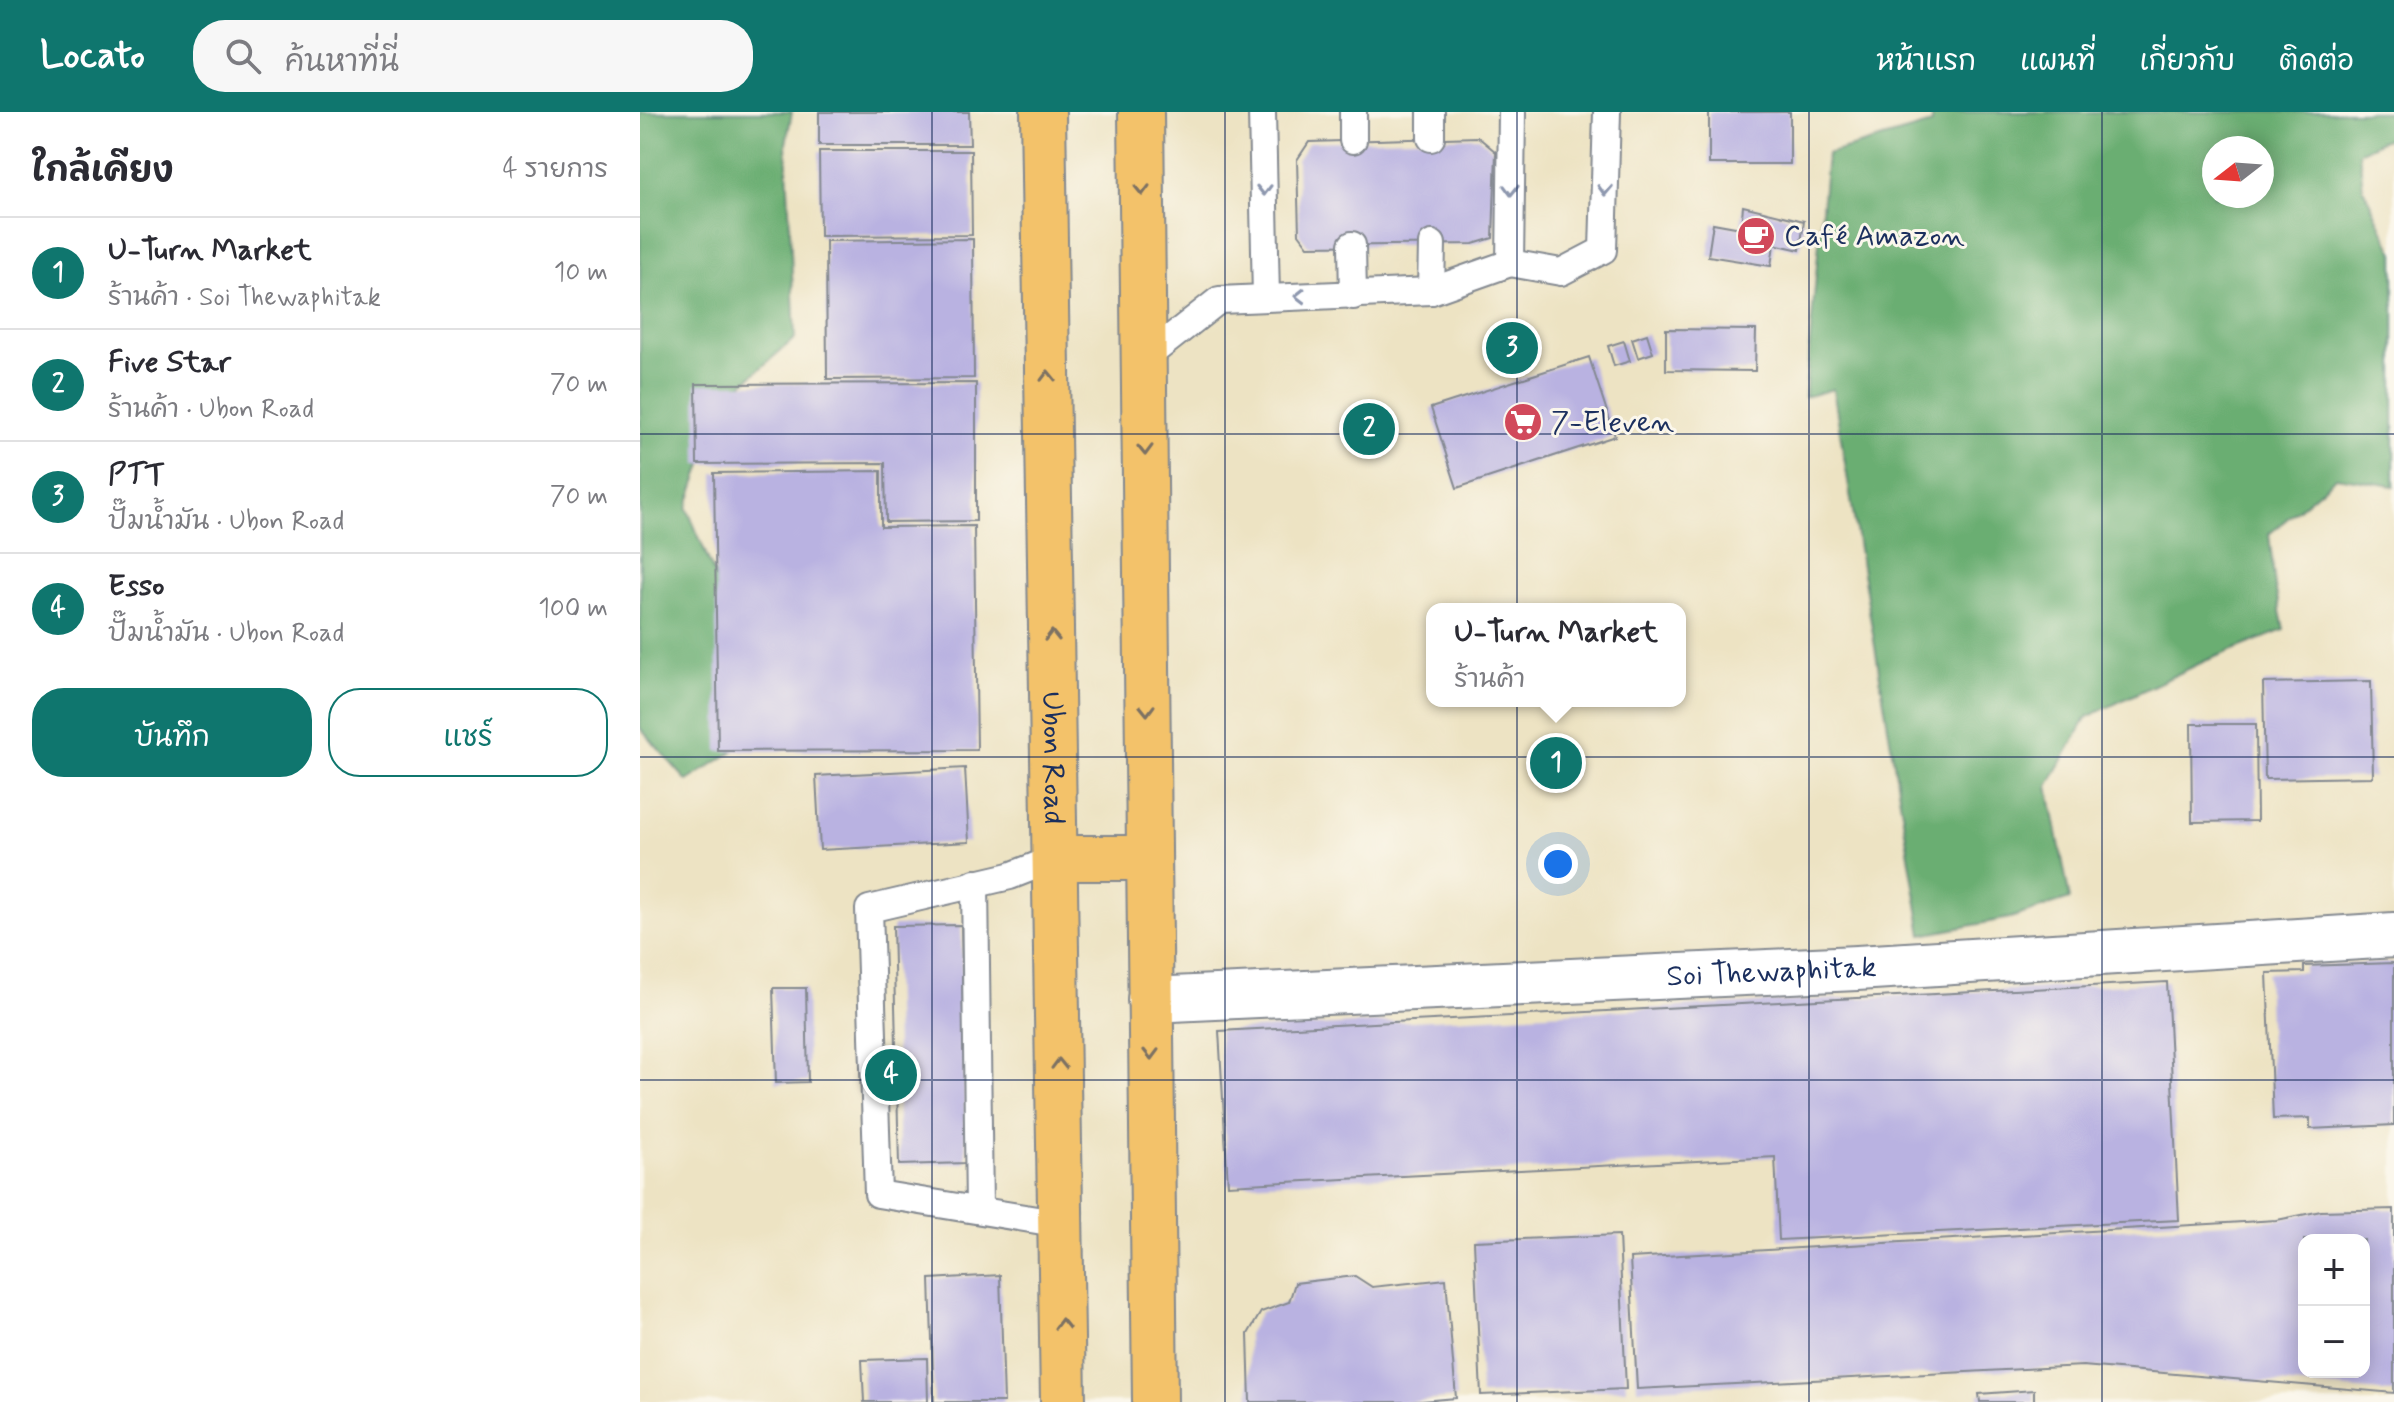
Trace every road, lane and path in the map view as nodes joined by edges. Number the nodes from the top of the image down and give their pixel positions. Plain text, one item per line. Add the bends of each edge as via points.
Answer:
1 (1043, 112) edge
2 (1141, 112) edge
3 (1262, 112) edge
4 (1353, 112) edge
5 (1512, 112) edge
6 (1607, 112) edge
7 (1353, 140) dead end
8 (1432, 244) dead end
9 (1352, 245) dead end
10 (1510, 263) junction
11 (1431, 291) junction
12 (1353, 296) junction
13 (1266, 297) junction
14 (1144, 359) junction
15 (1056, 858) junction
16 (1149, 858) junction
17 (975, 883) junction
18 (2394, 935) edge
19 (1150, 1000) junction
20 (979, 1209) junction
21 (1061, 1224) junction
22 (1063, 1402) edge
23 (1155, 1402) edge

15 -> 1 main road, Ubon Road
2 -> 14 main road
3 -> 13 lane
4 - 7 lane
5 -> 10 lane
6 -> 10 lane via 1603,250 1561,272
8 - 11 lane
9 - 12 lane
10 - 11 lane
11 - 12 lane
12 -> 13 lane
13 - 14 lane via 1219,300
14 -> 16 main road
15 - 16 main road
15 - 17 lane
21 -> 15 main road, Ubon Road
16 - 19 main road
17 - 20 lane via 969,997
17 - 20 lane via 869,909 883,970 886,1090 878,1194
18 - 19 street, Soi Thewaphitak via 1857,968
19 -> 23 main road
20 - 21 lane
22 -> 21 main road, Ubon Road

